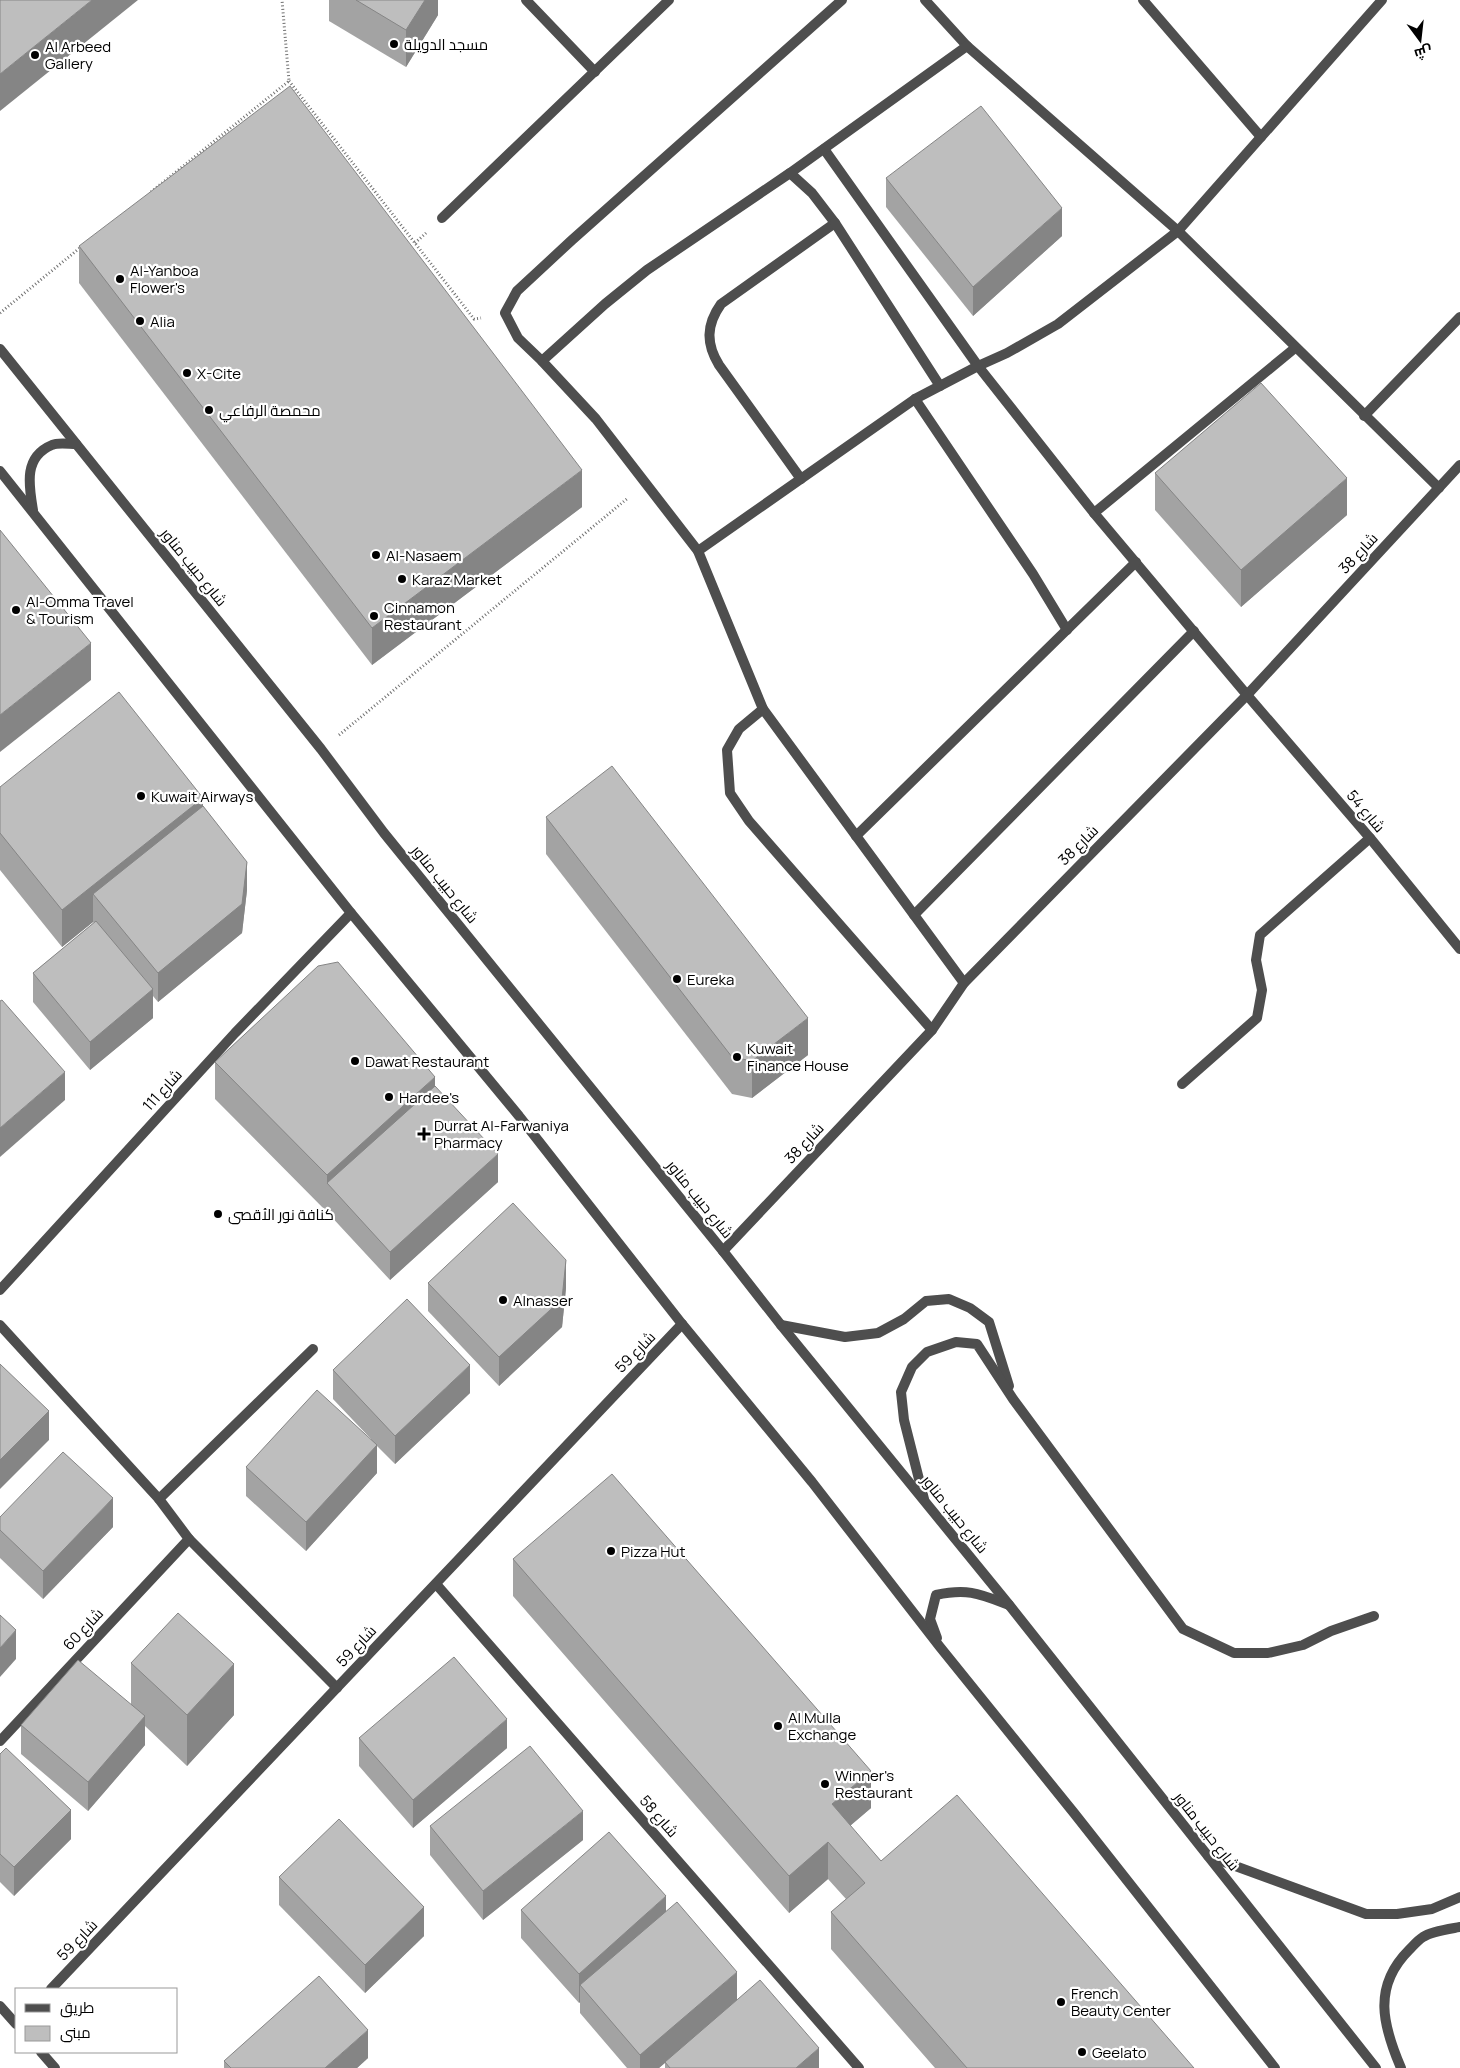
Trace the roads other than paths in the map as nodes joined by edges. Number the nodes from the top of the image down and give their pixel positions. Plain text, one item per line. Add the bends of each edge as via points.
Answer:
1 (526, 0) edge
2 (669, 0) edge
3 (842, 0) edge
4 (925, 0) edge
5 (1143, 0) edge
6 (1382, 0) edge
7 (967, 46) junction
8 (595, 72) junction
9 (1261, 137) junction
10 (824, 149) junction
11 (790, 173) junction
12 (442, 218) dead end
13 (835, 223) junction
14 (1178, 232) junction
15 (1460, 316) edge
16 (1295, 348) junction
17 (0, 349) edge
18 (542, 361) junction
19 (978, 366) junction
20 (940, 386) junction
21 (916, 399) junction
22 (1364, 416) junction
23 (76, 444) junction
24 (1460, 466) edge
25 (0, 471) edge
26 (801, 479) junction
27 (1439, 488) junction
28 (34, 512) junction
29 (1094, 513) junction
30 (698, 551) junction
31 (1136, 562) junction
32 (1066, 630) junction
33 (1194, 631) junction
34 (1247, 695) junction
35 (763, 709) junction
36 (856, 836) junction
37 (1370, 838) junction
38 (351, 913) junction
39 (914, 915) junction
40 (1460, 949) edge
41 (964, 982) junction
42 (932, 1030) junction
43 (1182, 1084) dead end
44 (723, 1251) junction
45 (0, 1290) edge
46 (0, 1324) edge
47 (682, 1324) junction
48 (781, 1325) junction
49 (313, 1350) dead end
50 (1014, 1399) junction
51 (924, 1499) junction
52 (159, 1500) junction
53 (189, 1539) junction
54 (436, 1584) junction
55 (1010, 1606) junction
56 (1374, 1616) dead end
57 (940, 1647) junction
58 (337, 1688) junction
59 (0, 1741) edge
60 (1208, 1856) junction
61 (1460, 1897) edge
62 (1460, 1927) edge
63 (52, 1988) edge
64 (0, 2006) edge
65 (15, 2023) edge
66 (41, 2053) edge
67 (55, 2068) edge
68 (859, 2068) edge
69 (1275, 2068) edge
70 (1376, 2068) edge
71 (1401, 2068) edge

1 - 8 street
2 - 8 street
3 - 18 street via 517,291 505,314 518,338
4 - 7 street
5 - 9 street
6 - 9 street
7 - 10 street
7 - 14 street
8 - 12 street
9 - 14 street
10 - 11 street
10 - 19 street, شارع 54
11 - 13 street via 812,193
11 - 18 street via 647,270
13 - 20 street
13 - 26 street via 730,296 714,314 710,326 709,340 719,365
14 - 16 street
14 - 19 street via 1058,324
15 - 22 street
16 - 22 street
16 - 29 street
17 - 23 street, شارع حبيب مناور
18 - 30 street via 596,418
19 - 20 street
19 - 29 street, شارع 54
20 - 21 street
21 - 26 street
21 - 32 street via 1033,574
22 - 27 street
23 - 28 street via 53,445 34,459 28,482
23 - 44 street, شارع حبيب مناور via 322,749 384,833
24 - 27 street, شارع 38
25 - 28 street
26 - 30 street
27 - 34 street, شارع 38
28 - 38 street
29 - 31 street, شارع 54
30 - 35 street
31 - 32 street
31 - 33 street, شارع 54
32 - 36 street
33 - 34 street, شارع 54
33 - 39 street
34 - 37 street, شارع 54
34 - 41 street, شارع 38
35 - 36 street
35 - 42 street via 739,729 727,750 730,793 749,821
36 - 39 street
37 - 40 street, شارع 54
37 - 43 street via 1260,935 1256,960 1262,990 1257,1018
38 - 45 street, شارع 111 via 235,1033
38 - 47 street via 519,1116
39 - 41 street
41 - 42 street, شارع 38
42 - 44 street, شارع 38
44 - 48 street, شارع حبيب مناور
46 - 52 street
47 - 54 street, شارع 59
47 - 57 street via 812,1482
48 - 50 street via 844,1338 878,1333 926,1301 949,1299 990,1322
48 - 51 street, شارع حبيب مناور
49 - 52 street
50 - 51 street via 977,1344 956,1342 927,1352 912,1367 901,1392 904,1420
50 - 56 street via 1183,1629 1234,1653 1268,1652 1302,1644
51 - 55 street, شارع حبيب مناور
52 - 53 street
53 - 58 street
53 - 59 street, شارع 60
54 - 58 street, شارع 59
54 - 68 street, شارع 58
55 - 57 street via 975,1591 936,1595 930,1619
55 - 60 street, شارع حبيب مناور
57 - 69 street
58 - 63 street, شارع 59
60 - 61 street via 1366,1914 1432,1909
60 - 70 street, شارع حبيب مناور
62 - 71 street via 1423,1936 1399,1960 1385,1990 1384,2018
64 - 65 street
66 - 67 street

